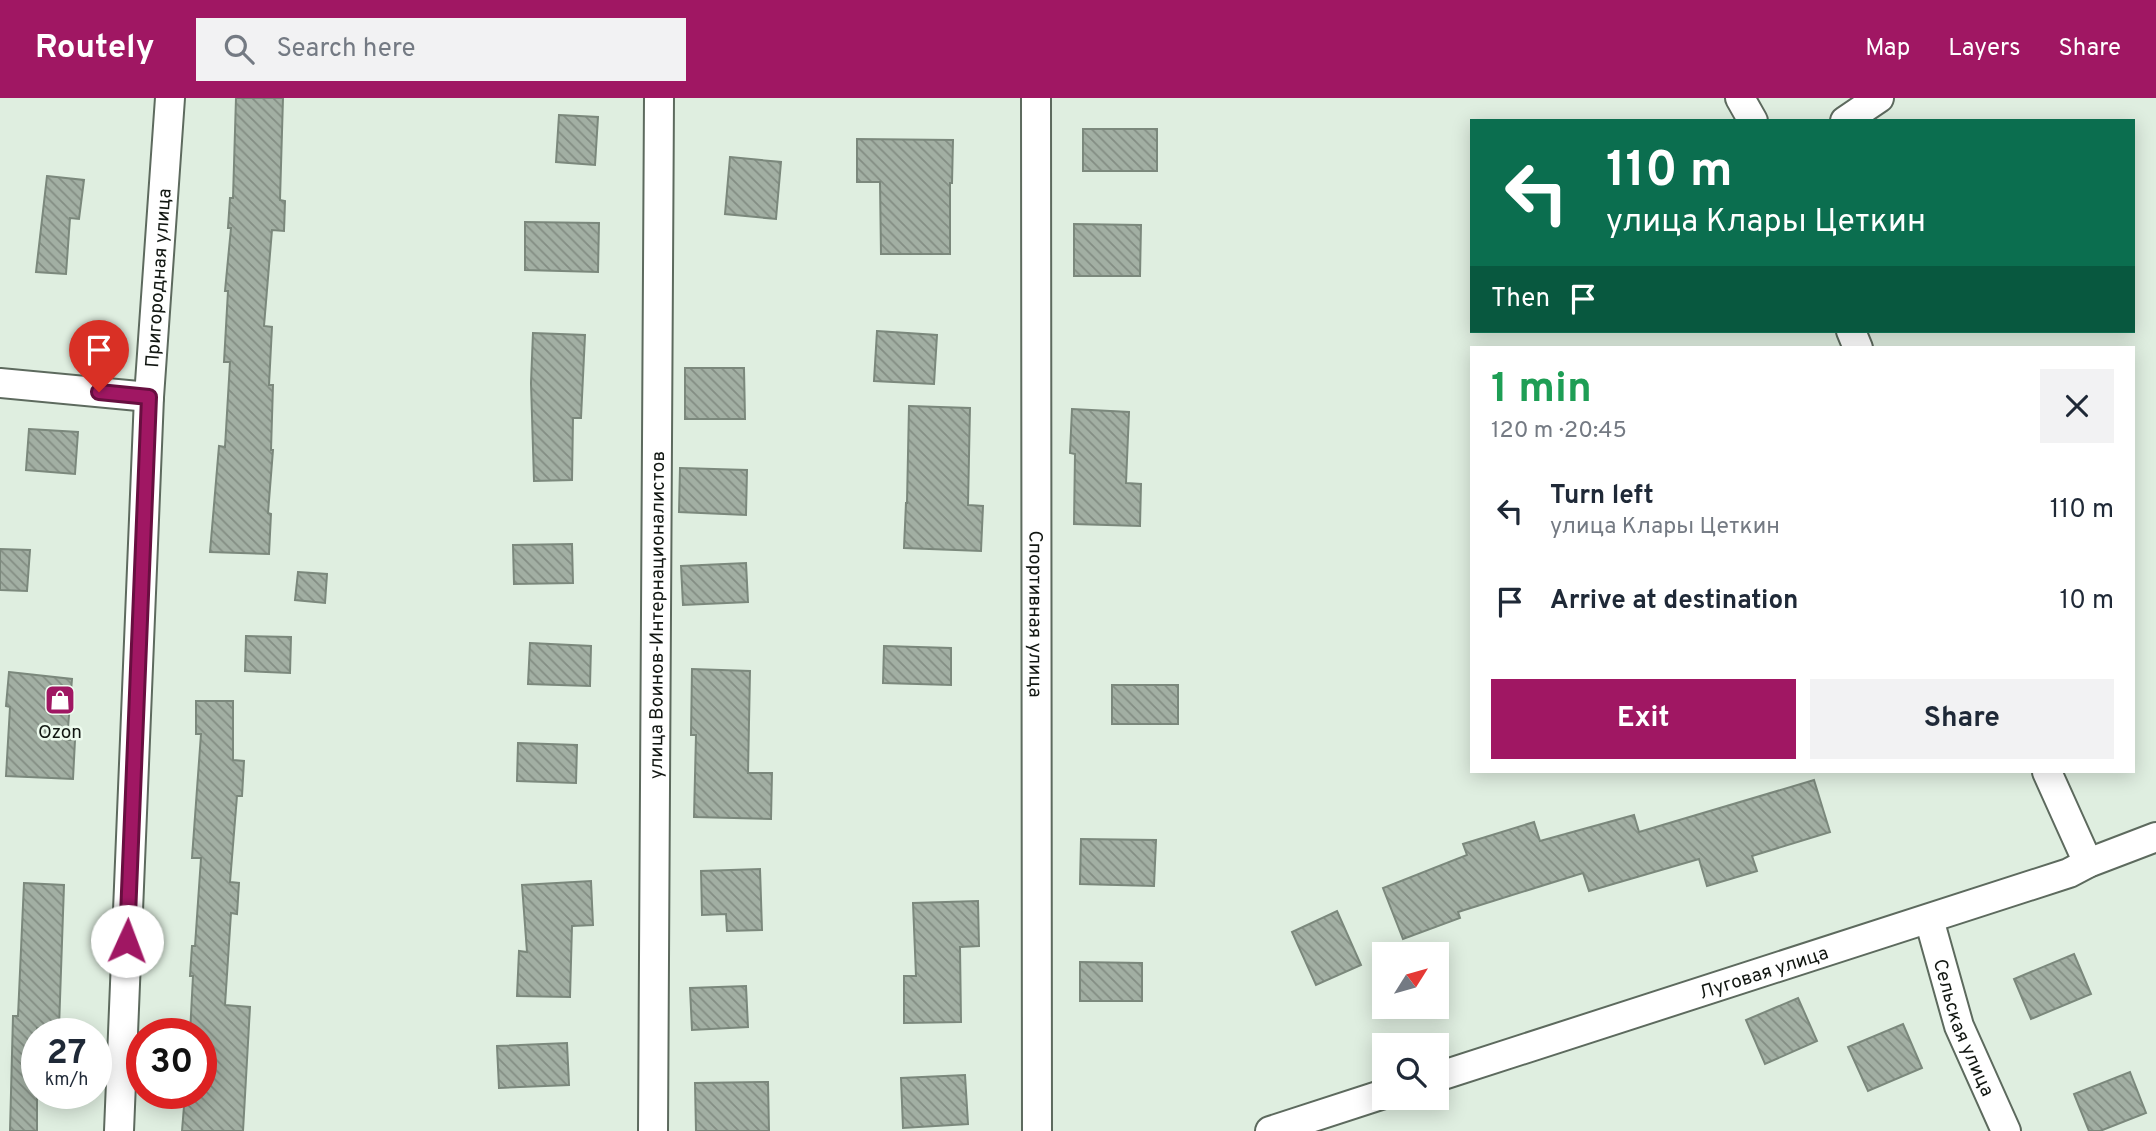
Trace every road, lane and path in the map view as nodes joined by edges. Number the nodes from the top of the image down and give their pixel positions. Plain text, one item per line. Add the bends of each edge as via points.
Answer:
1 (170, 98) edge
2 (659, 98) edge
3 (1036, 98) edge
4 (1740, 98) edge
5 (1879, 98) edge
6 (1752, 119) edge
7 (1848, 119) edge
8 (0, 383) edge
9 (149, 397) junction
10 (2048, 773) edge
11 (2156, 837) edge
12 (2088, 863) junction
13 (1929, 919) junction
14 (1449, 1073) edge
15 (1372, 1098) edge
16 (120, 1131) edge
17 (653, 1131) edge
18 (1037, 1131) edge
19 (1270, 1131) edge
20 (2006, 1131) edge

1 - 9 street, Пригородная улица
2 - 17 street, улица Воинов-Интернационалистов
3 - 18 street, Спортивная улица
4 - 6 street
5 - 7 street
8 - 9 street
9 - 16 street, Пригородная улица
10 - 12 street
11 - 12 street, Луговая улица
12 - 13 street, Луговая улица
13 - 14 street, Луговая улица
13 - 20 street, Сельская улица via 1959,1026
15 - 19 street

